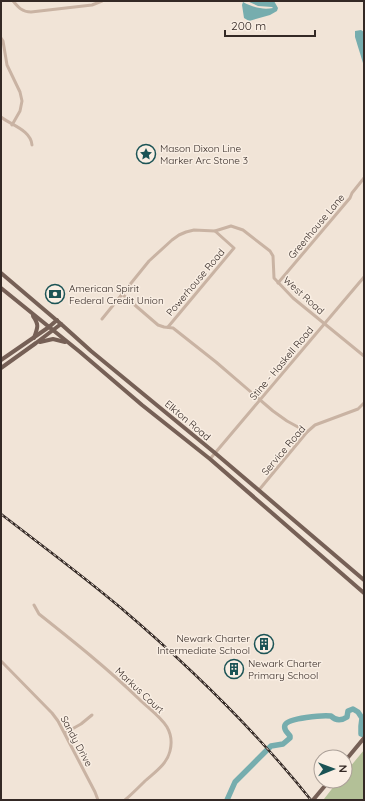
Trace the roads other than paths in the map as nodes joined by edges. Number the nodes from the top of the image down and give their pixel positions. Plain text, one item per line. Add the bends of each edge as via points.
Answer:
1 (13, 1) edge
2 (102, 1) edge
3 (1, 38) edge
4 (1, 118) edge
5 (12, 125) junction
6 (32, 145) dead end
7 (364, 178) edge
8 (215, 231) junction
9 (1, 273) edge
10 (364, 277) edge
11 (278, 283) junction
12 (1, 288) edge
13 (122, 294) junction
14 (29, 311) junction
15 (102, 319) dead end
16 (57, 320) junction
17 (61, 324) junction
18 (325, 324) junction
19 (49, 327) junction
20 (168, 327) junction
21 (53, 330) junction
22 (34, 338) junction
23 (36, 343) junction
24 (70, 344) junction
25 (364, 356) edge
26 (1, 360) edge
27 (1, 368) edge
28 (260, 400) junction
29 (364, 403) edge
30 (307, 432) junction
31 (215, 454) junction
32 (210, 459) junction
33 (259, 490) junction
34 (364, 580) edge
35 (364, 593) edge
36 (34, 605) dead end
37 (1, 662) edge
38 (92, 715) dead end
39 (65, 733) junction
40 (364, 738) edge
41 (353, 751) edge
42 (322, 789) edge
43 (98, 800) edge
44 (125, 800) edge
45 (313, 800) edge

1 - 2 street via 22,10 36,12 92,5
3 - 5 street via 7,65 22,101
4 - 5 street
5 - 6 street via 25,132
7 - 11 street, Greenhouse Lane
8 - 11 street, West Road via 231,226 243,230 270,251 273,256 274,278
8 - 13 street, West Road via 194,230 176,236 149,261
8 - 20 street, Powerhouse Road via 234,248
9 - 16 main road, Elkton Road
10 - 18 street, Stine - Haskell Road
11 - 18 street, West Road
12 - 14 main road, Elkton Road
13 - 15 street, West Road
13 - 20 street via 158,325
14 - 19 main road, Elkton Road
14 - 22 main road via 38,325
16 - 17 main road, Elkton Road
16 - 19 main road
17 - 21 main road
17 - 31 main road, Elkton Road
18 - 25 street, West Road
18 - 28 street, Stine - Haskell Road
19 - 21 main road, Elkton Road
19 - 22 main road
20 - 28 street via 173,328 204,352
21 - 23 main road
21 - 24 main road, Elkton Road
22 - 26 main road
23 - 24 main road via 53,339
23 - 27 main road
24 - 32 main road, Elkton Road
28 - 30 street via 287,421
28 - 31 street, Stine - Haskell Road
29 - 30 street, Service Road via 358,409 315,425
30 - 33 street, Service Road
31 - 32 street, Stine - Haskell Road
31 - 33 main road, Elkton Road
32 - 35 main road, Elkton Road
33 - 34 main road, Elkton Road
36 - 44 street, Markus Court via 39,614 132,692 169,731 171,746 166,760
37 - 39 street, Sandy Drive via 55,716
38 - 39 street
39 - 43 street, Sandy Drive
40 - 41 main road
42 - 45 main road

